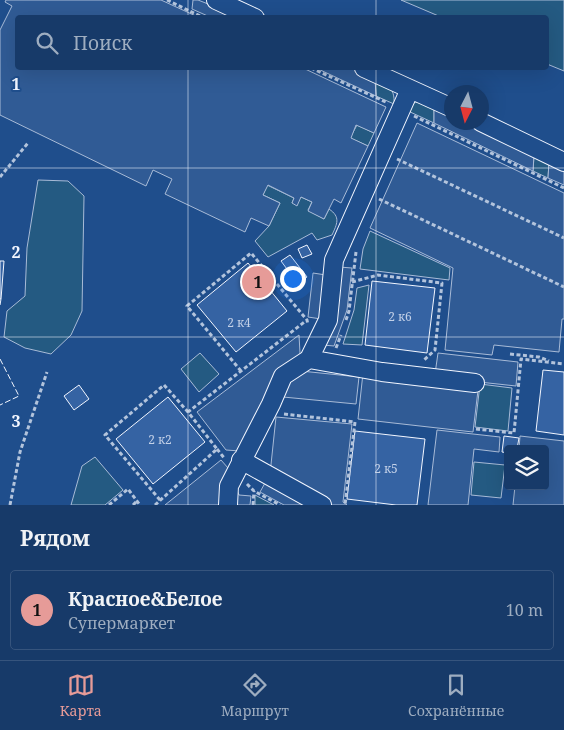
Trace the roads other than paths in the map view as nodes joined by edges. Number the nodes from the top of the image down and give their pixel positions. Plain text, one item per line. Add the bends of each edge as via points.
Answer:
1 (216, 0) edge
2 (248, 15) edge
3 (368, 70) edge
4 (410, 89) junction
5 (444, 104) edge
6 (489, 126) edge
7 (564, 162) edge
8 (312, 353) junction
9 (475, 383) dead end
10 (242, 460) junction
11 (228, 505) edge
12 (322, 505) edge

1 - 2 lane
3 - 4 lane
4 - 5 lane
4 - 8 lane via 334,260 328,320
6 - 7 lane
8 - 9 lane via 382,372
8 - 10 lane via 283,376
10 - 11 lane via 229,486
10 - 12 lane

